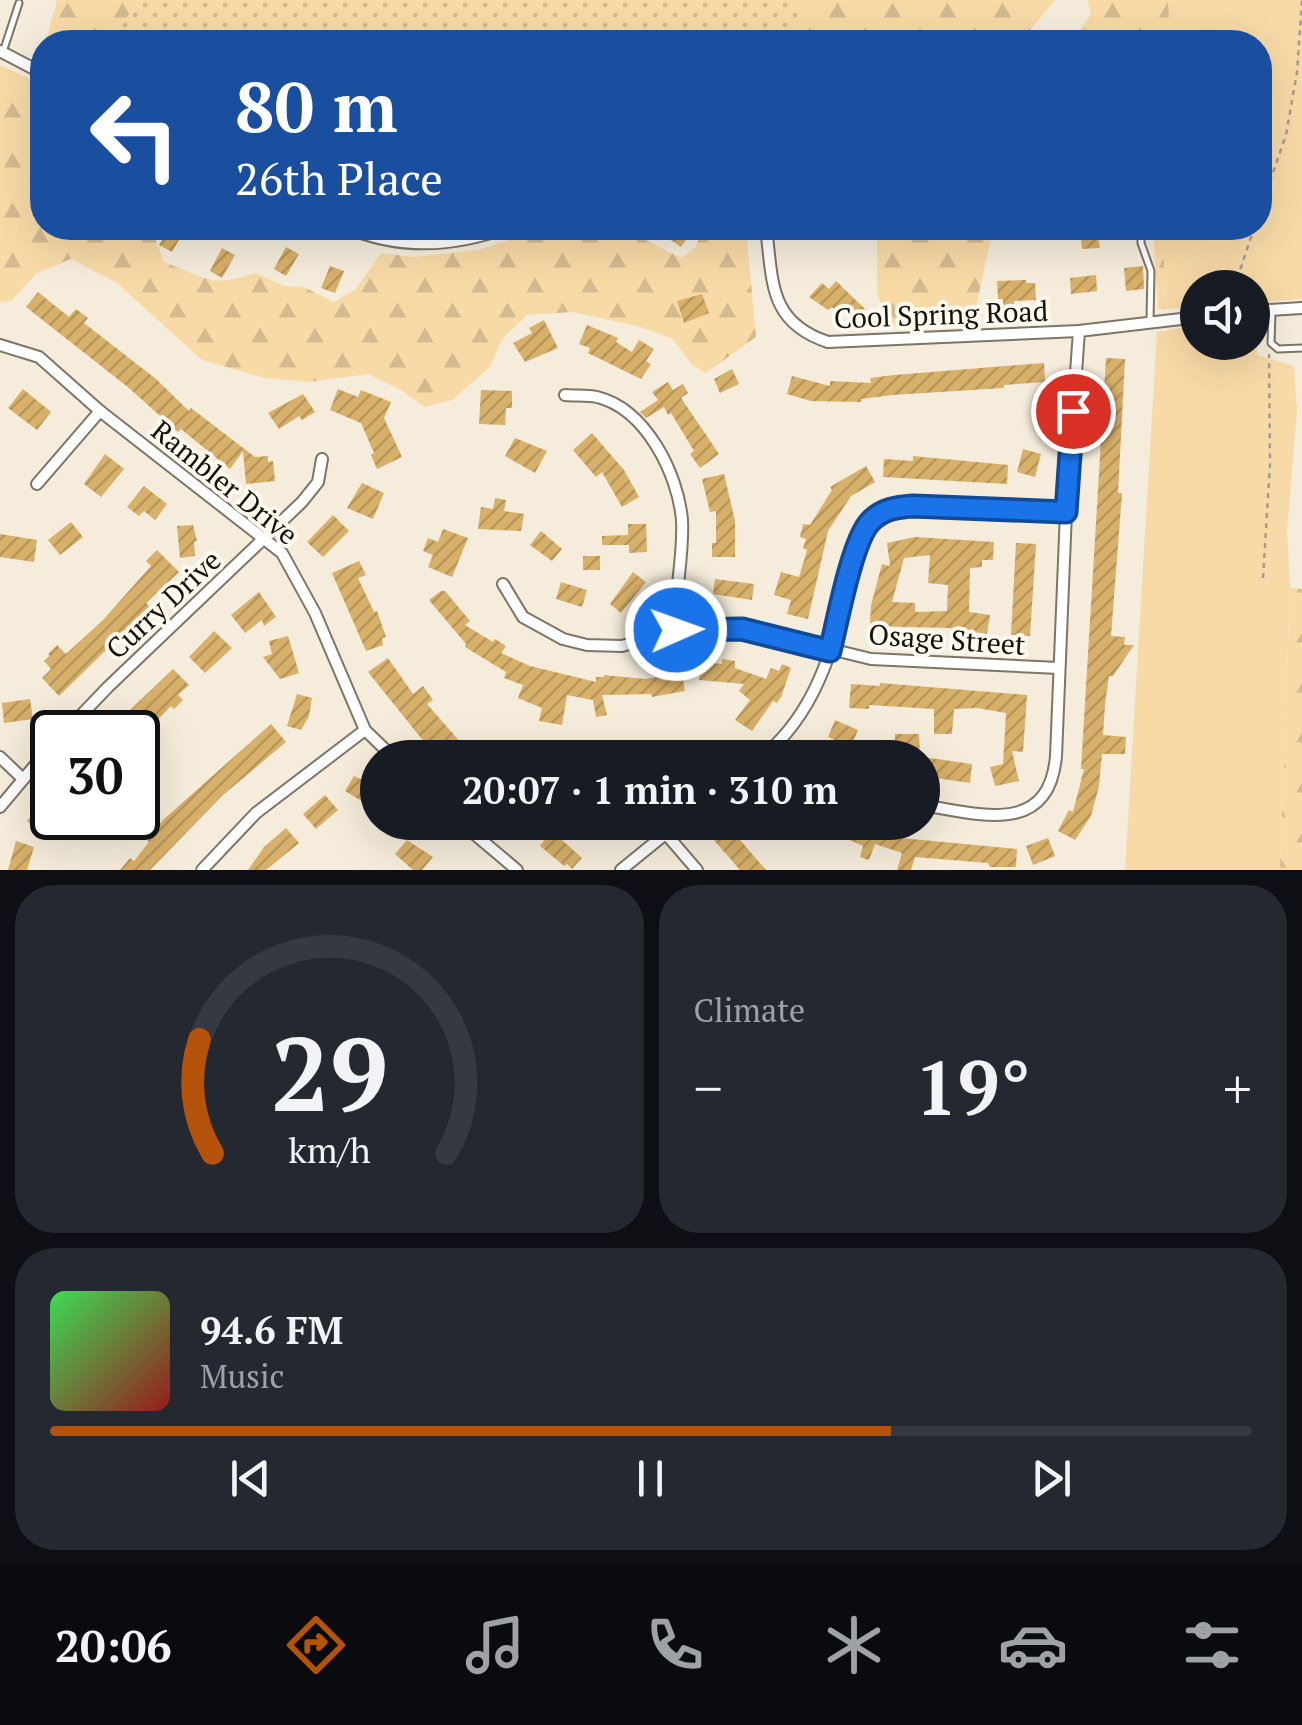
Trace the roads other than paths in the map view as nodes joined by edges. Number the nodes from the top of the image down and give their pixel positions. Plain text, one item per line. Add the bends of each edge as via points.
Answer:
1 (19, 2) dead end
2 (2, 52) edge
3 (30, 67) edge
4 (384, 240) edge
5 (463, 240) edge
6 (768, 240) edge
7 (1141, 240) edge
8 (1302, 308) edge
9 (1272, 310) joint
10 (1180, 320) edge
11 (1150, 323) junction
12 (1078, 331) junction
13 (0, 345) edge
14 (1302, 348) edge
15 (565, 396) dead end
16 (100, 411) junction
17 (322, 459) dead end
18 (37, 484) dead end
19 (1066, 512) junction
20 (264, 539) junction
21 (503, 584) dead end
22 (676, 630) junction
23 (830, 651) junction
24 (1059, 668) junction
25 (86, 710) edge
26 (366, 730) junction
27 (376, 740) edge
28 (781, 740) edge
29 (0, 757) edge
30 (30, 769) edge
31 (22, 778) junction
32 (0, 807) edge
33 (940, 808) edge
34 (481, 840) edge
35 (658, 840) edge
36 (671, 840) edge
37 (202, 870) edge
38 (516, 870) edge
39 (621, 870) edge
40 (697, 870) edge

1 - 2 lane
2 - 3 street
4 - 5 street
6 - 12 street, Cool Spring Road via 780,307 794,325 828,342
7 - 11 lane via 1150,271
8 - 9 street
9 - 14 lane via 1271,342 1278,349
10 - 11 street, Cool Spring Road
11 - 12 street, Cool Spring Road
12 - 19 street
13 - 16 street, Rambler Drive via 39,357
15 - 22 street via 597,397 619,407 666,464 682,522
16 - 18 street
16 - 20 street, Rambler Drive
17 - 20 street, Curry Drive via 318,482
19 - 23 street via 889,509 867,525
19 - 24 street
20 - 25 street, Curry Drive
20 - 26 street, Rambler Drive via 294,571
21 - 22 street, Osage Street via 523,617 563,639 622,646
22 - 23 street, Osage Street via 742,629
23 - 24 street, Osage Street
23 - 28 street via 808,706
24 - 33 street via 1056,756 1048,788 1024,813
26 - 27 street, Rambler Drive
26 - 37 street via 256,814
29 - 31 street
30 - 31 street
31 - 32 street
34 - 38 street
35 - 39 street
36 - 40 street

